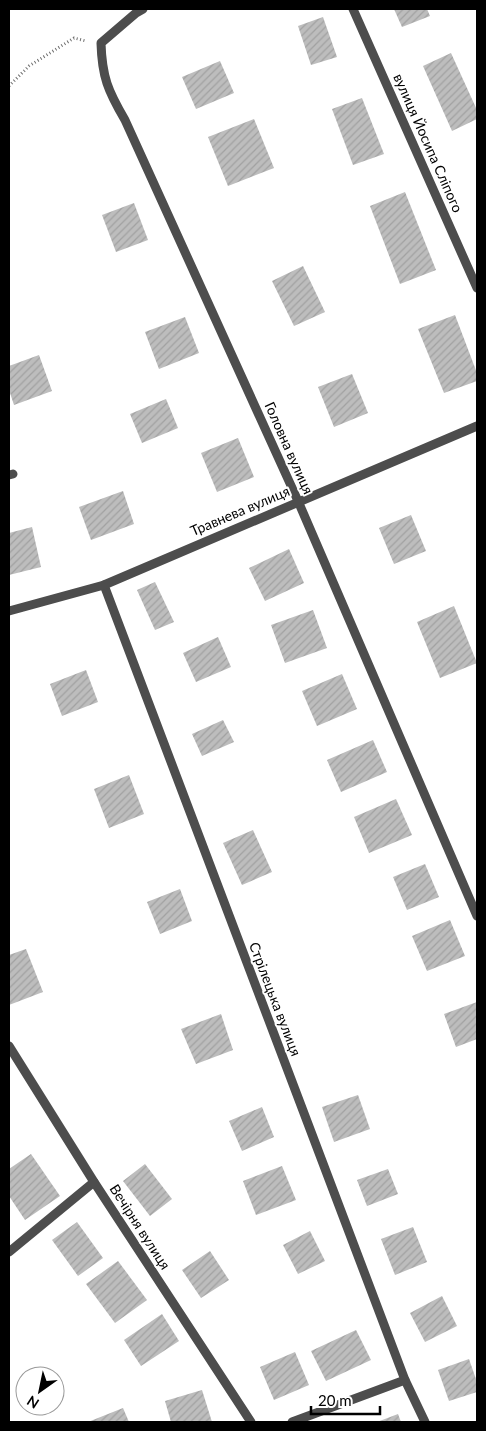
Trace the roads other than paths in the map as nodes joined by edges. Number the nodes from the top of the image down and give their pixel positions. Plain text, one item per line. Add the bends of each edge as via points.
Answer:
1 (144, 9) edge
2 (353, 9) edge
3 (477, 288) edge
4 (477, 426) edge
5 (298, 501) junction
6 (104, 585) junction
7 (9, 611) edge
8 (477, 916) edge
9 (9, 1046) edge
10 (94, 1182) junction
11 (9, 1252) edge
12 (405, 1380) junction
13 (251, 1422) edge
14 (292, 1422) edge
15 (425, 1422) edge

1 - 5 street, Головна вулиця via 101,43 102,66 111,96 126,120
2 - 3 street, вулиця Йосипа Сліпого
4 - 5 street, Травнева вулиця
5 - 6 street, Травнева вулиця
5 - 8 street, Головна вулиця
6 - 7 street, Травнева вулиця
6 - 12 street, Стрілецька вулиця
9 - 10 street, Вечірня вулиця
10 - 11 street
10 - 13 street, Вечірня вулиця
12 - 14 street
12 - 15 street, Стрілецька вулиця

